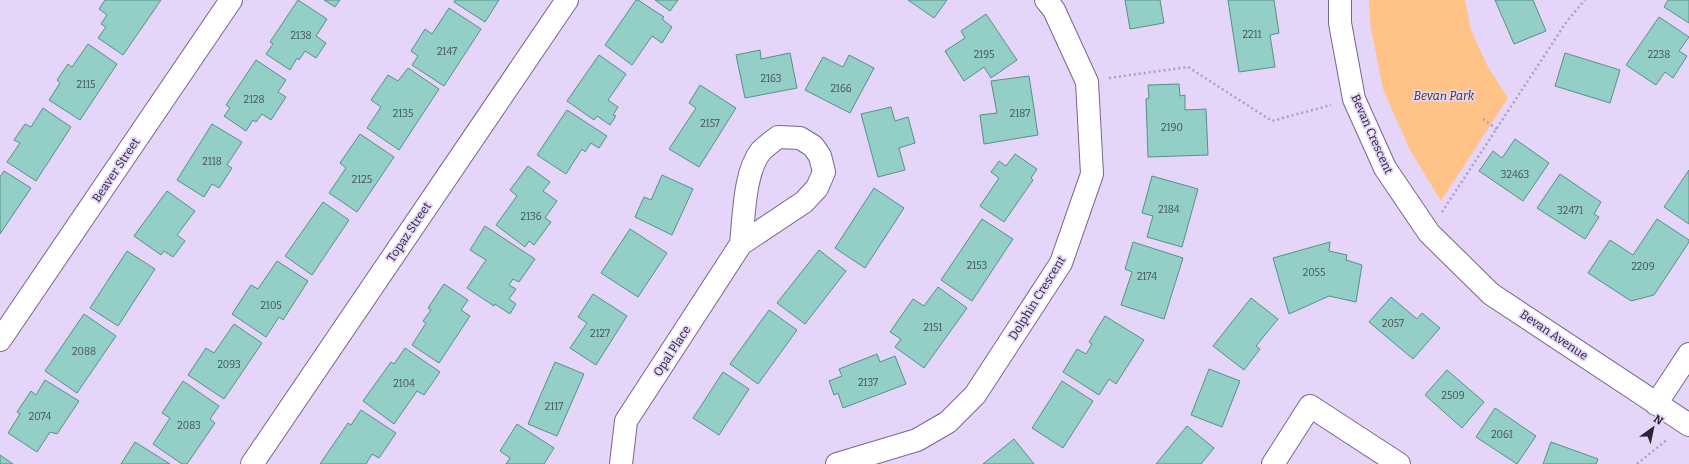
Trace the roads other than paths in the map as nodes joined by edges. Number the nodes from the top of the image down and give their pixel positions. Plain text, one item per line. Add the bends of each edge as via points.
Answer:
1 (231, 0) edge
2 (567, 0) edge
3 (1046, 0) edge
4 (1340, 0) edge
5 (1429, 233) joint
6 (741, 244) junction
7 (0, 340) edge
8 (1689, 354) edge
9 (1656, 404) junction
10 (1688, 424) edge
11 (252, 464) edge
12 (621, 464) edge
13 (837, 464) edge
14 (1273, 464) edge
15 (1399, 464) edge

1 - 7 street, Beaver Street
2 - 11 street, Topaz Street
3 - 13 street, Dolphin Crescent via 1054,10 1087,82 1092,174 1061,263 975,395 948,422 917,440
4 - 5 street, Bevan Crescent via 1340,23 1354,99 1385,168
5 - 9 street, Bevan Avenue via 1491,294
6 - 6 street via 804,202 817,188 824,172 820,156 813,146 800,138 778,137 762,151 752,166
6 - 12 street, Opal Place via 626,421
8 - 9 street
9 - 10 street, Bevan Avenue
14 - 15 street via 1310,406

